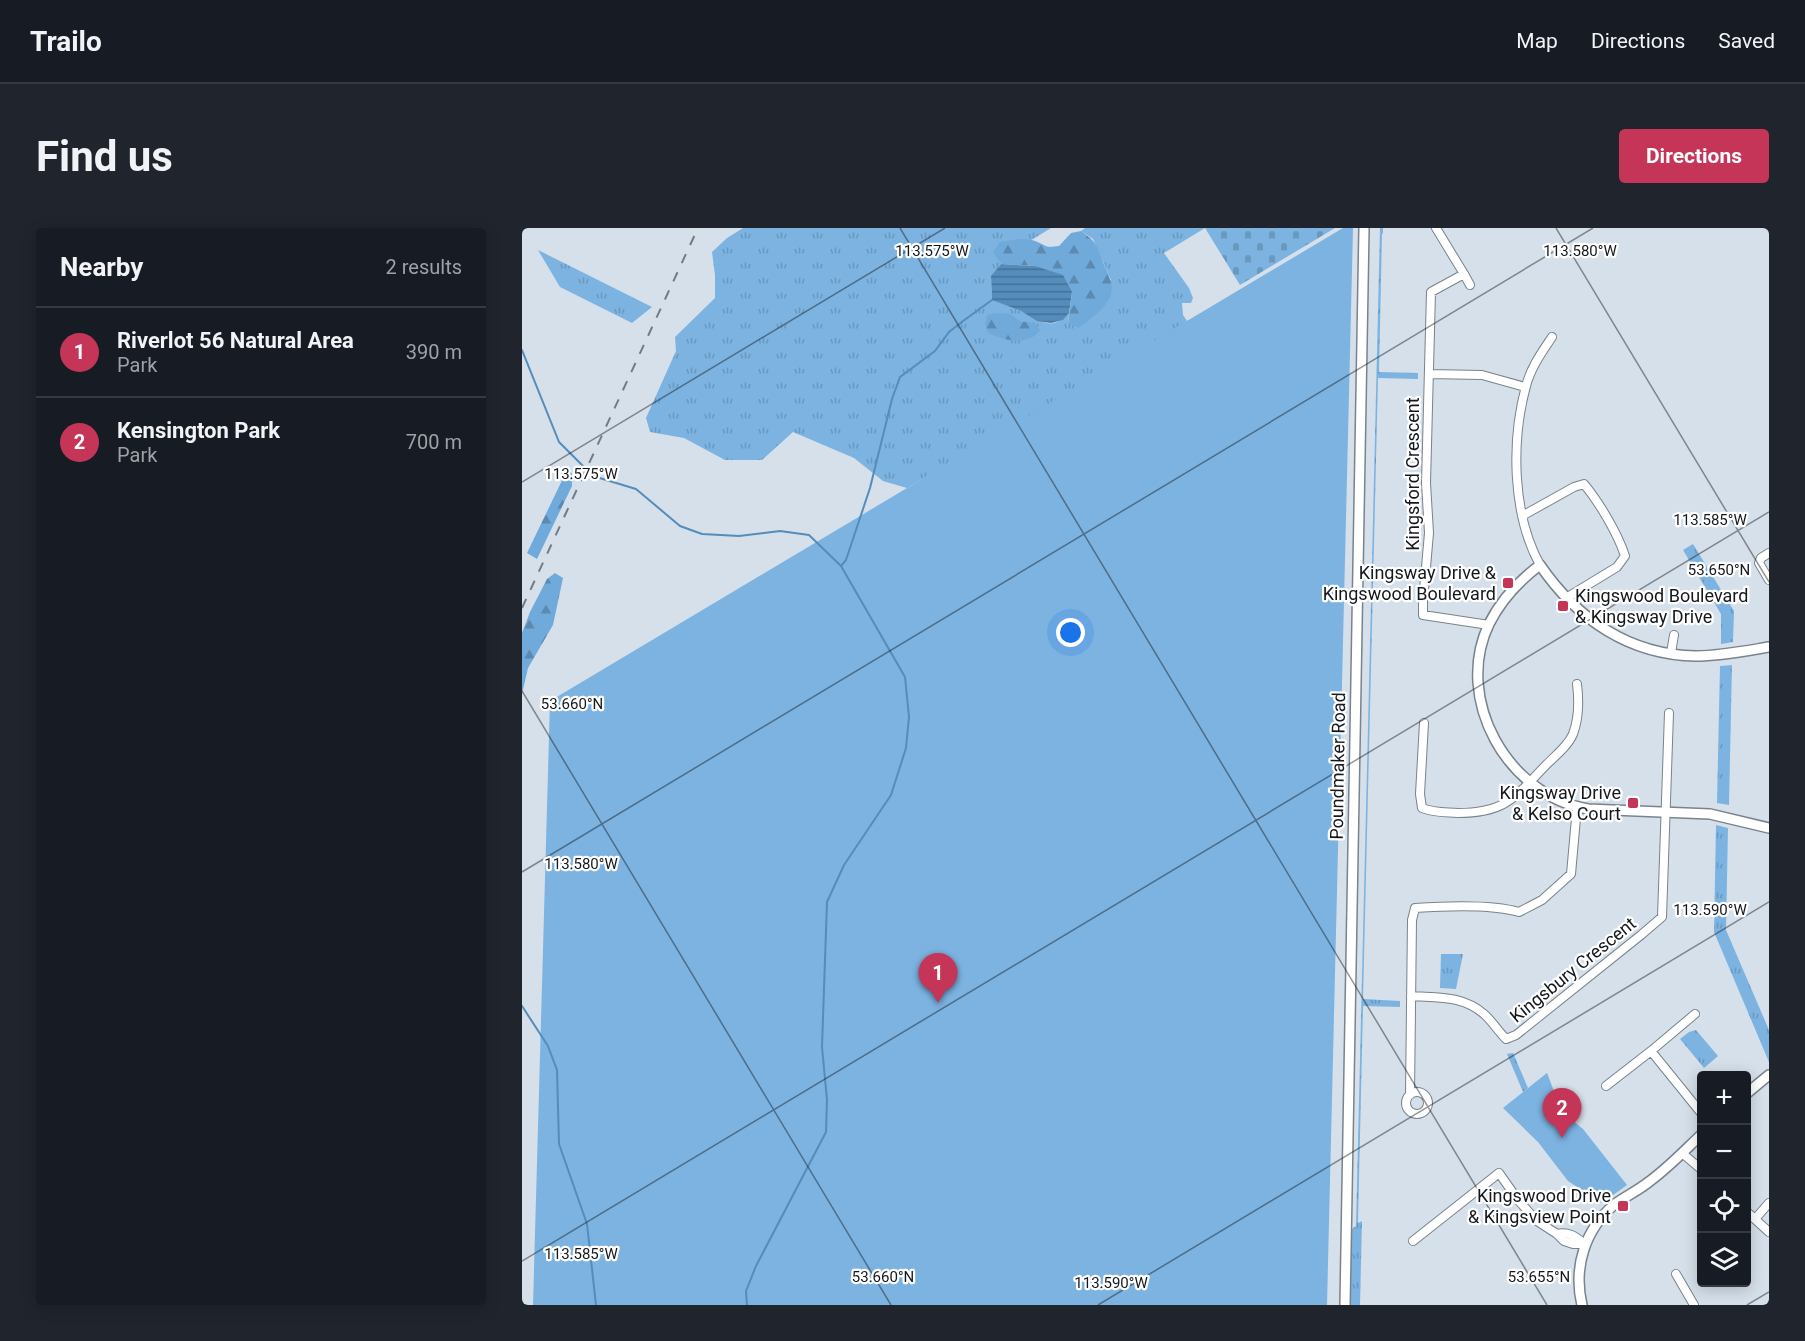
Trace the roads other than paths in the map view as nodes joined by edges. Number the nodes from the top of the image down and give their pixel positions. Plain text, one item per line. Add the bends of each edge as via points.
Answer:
1 (1364, 228) edge
2 (1436, 228) edge
3 (1464, 274) junction
4 (1470, 285) dead end
5 (1552, 337) dead end
6 (1430, 374) junction
7 (1526, 387) junction
8 (1522, 516) junction
9 (1769, 553) edge
10 (1540, 565) junction
11 (1769, 580) edge
12 (1566, 598) junction
13 (1489, 625) junction
14 (1674, 635) dead end
15 (1769, 647) edge
16 (1671, 653) junction
17 (1577, 684) dead end
18 (1669, 712) dead end
19 (1424, 723) dead end
20 (1530, 782) junction
21 (1576, 807) junction
22 (1665, 812) junction
23 (1769, 828) edge
24 (1411, 996) junction
25 (1695, 1014) dead end
26 (1651, 1051) junction
27 (1769, 1075) edge
28 (1606, 1086) dead end
29 (1751, 1090) edge
30 (1410, 1095) dead end
31 (1697, 1109) edge
32 (1697, 1138) edge
33 (1682, 1153) junction
34 (1697, 1166) edge
35 (1769, 1203) edge
36 (1751, 1215) edge
37 (1755, 1219) junction
38 (1768, 1228) edge
39 (1413, 1241) dead end
40 (1586, 1244) junction
41 (1676, 1274) dead end
42 (1345, 1305) edge
43 (1582, 1305) edge
44 (1694, 1305) edge

1 - 42 street, Poundmaker Road
2 - 3 street
3 - 4 street
3 - 6 street, Kingsford Crescent via 1431,292
5 - 7 street
6 - 7 street, Kingsford Crescent via 1482,375
6 - 13 street, Kingsford Crescent via 1426,483 1429,533 1423,615
7 - 8 street via 1518,435 1517,477
8 - 10 street
8 - 12 street via 1584,484 1622,546 1625,556 1617,567
9 - 11 street via 1759,563
10 - 12 street
10 - 13 street via 1508,595
12 - 16 street via 1606,632
13 - 20 street via 1479,669 1485,715 1504,755
14 - 16 street
15 - 16 street via 1703,656
17 - 20 street via 1572,735
18 - 22 street
19 - 20 street via 1422,808 1432,812 1484,812 1506,803
20 - 21 street
21 - 22 street
21 - 24 street via 1571,874 1542,900 1519,912 1502,908 1416,908 1412,920
22 - 23 street via 1710,814
22 - 24 street, Kingsbury Crescent via 1662,916 1516,1035 1506,1039 1486,1015 1466,1001
24 - 30 street
25 - 26 street
26 - 28 street
26 - 31 street
27 - 29 street
32 - 33 street
33 - 34 street
33 - 40 street via 1609,1210
35 - 37 street
36 - 37 street
37 - 38 street
39 - 40 street via 1499,1173 1537,1221 1557,1234 1565,1232
40 - 43 street via 1579,1277
41 - 44 street

